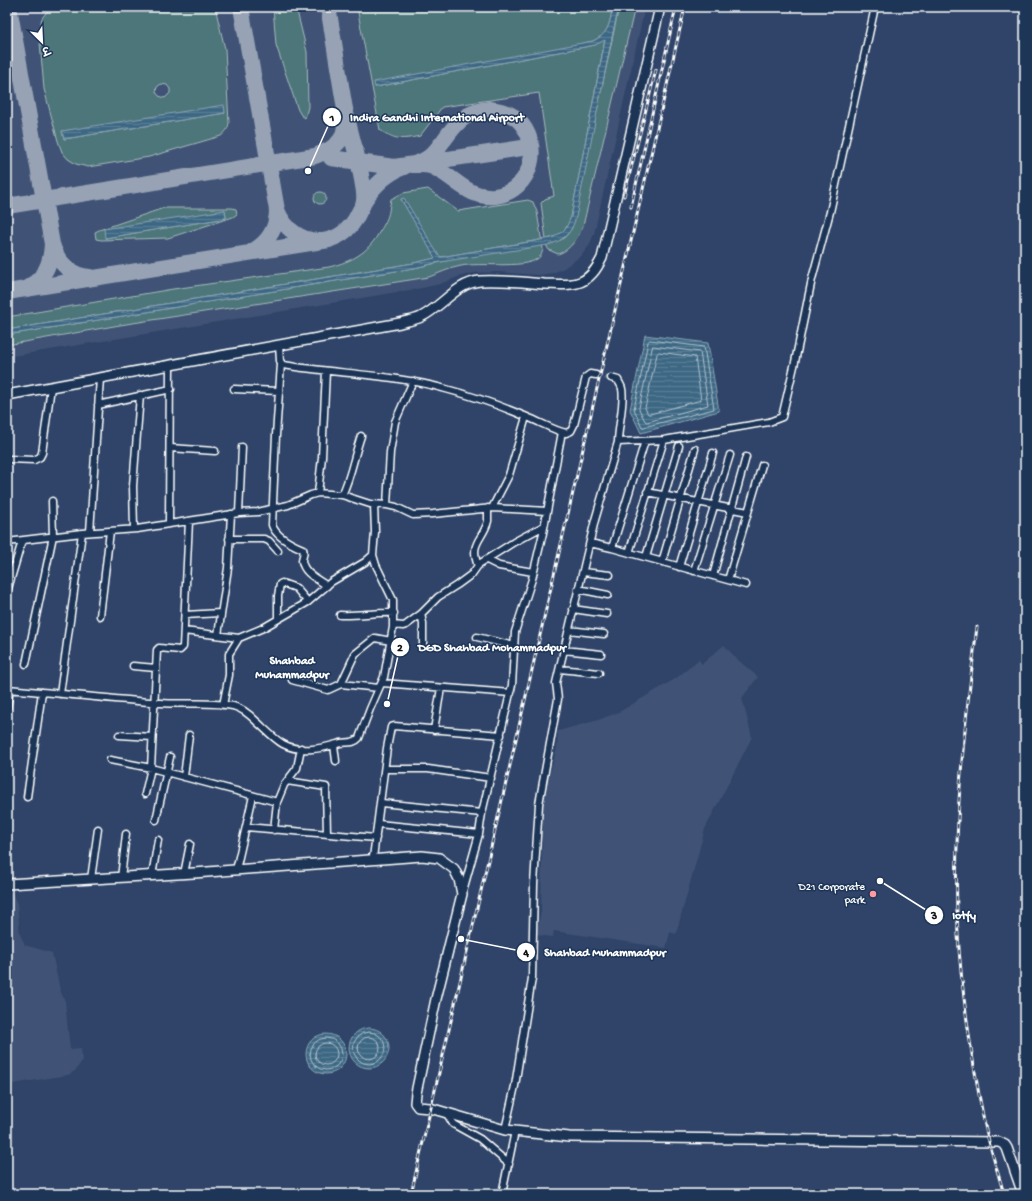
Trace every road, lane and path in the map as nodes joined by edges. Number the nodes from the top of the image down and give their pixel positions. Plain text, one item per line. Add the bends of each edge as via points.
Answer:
1 (660, 7) edge
2 (875, 7) edge
3 (279, 345) junction
4 (281, 364) junction
5 (170, 365) junction
6 (326, 371) junction
7 (596, 375) dead end
8 (100, 378) junction
9 (611, 378) tunnel mouth
10 (413, 381) junction
11 (51, 387) junction
12 (171, 389) junction
13 (234, 389) dead end
14 (279, 391) junction
15 (7, 395) edge
16 (140, 395) junction
17 (98, 405) junction
18 (526, 417) junction
19 (562, 432) junction
20 (361, 436) dead end
21 (645, 440) junction
22 (664, 440) junction
23 (618, 442) junction
24 (679, 446) dead end
25 (242, 447) dead end
26 (170, 448) junction
27 (695, 449) dead end
28 (215, 451) dead end
29 (713, 453) dead end
30 (730, 455) dead end
31 (746, 457) dead end
32 (7, 459) edge
33 (762, 465) dead end
34 (647, 492) junction
35 (318, 493) junction
36 (342, 495) junction
37 (664, 496) junction
38 (680, 499) junction
39 (52, 501) dead end
40 (698, 503) junction
41 (374, 505) junction
42 (387, 505) junction
43 (715, 506) junction
44 (490, 508) junction
45 (274, 509) junction
46 (732, 509) junction
47 (547, 510) junction
48 (748, 512) junction
49 (239, 513) junction
50 (231, 514) junction
51 (188, 521) junction
52 (169, 524) junction
53 (544, 526) junction
54 (134, 529) junction
55 (110, 531) junction
56 (90, 532) junction
57 (82, 533) junction
58 (53, 536) junction
59 (229, 539) junction
60 (22, 540) junction
61 (7, 542) edge
62 (589, 547) junction
63 (612, 548) junction
64 (278, 551) dead end
65 (629, 553) junction
66 (373, 555) junction
67 (646, 557) junction
68 (487, 560) junction
69 (662, 562) junction
70 (478, 566) junction
71 (679, 567) junction
72 (694, 571) junction
73 (533, 572) junction
74 (584, 572) junction
75 (610, 575) dead end
76 (713, 576) junction
77 (728, 580) junction
78 (746, 585) dead end
79 (327, 586) junction
80 (578, 590) junction
81 (7, 592) edge
82 (608, 595) dead end
83 (308, 602) junction
84 (573, 609) junction
85 (220, 613) junction
86 (394, 613) junction
87 (421, 614) junction
88 (607, 614) dead end
89 (185, 615) junction
90 (100, 616) dead end
91 (340, 616) dead end
92 (278, 619) junction
93 (393, 625) junction
94 (569, 630) junction
95 (184, 631) junction
96 (604, 634) dead end
97 (218, 635) junction
98 (477, 637) dead end
99 (239, 638) junction
100 (391, 641) junction
101 (423, 646) dead end
102 (514, 646) junction
103 (564, 650) junction
104 (601, 654) dead end
105 (26, 664) dead end
106 (133, 666) dead end
107 (156, 668) junction
108 (560, 669) junction
109 (599, 673) dead end
110 (292, 680) dead end
111 (341, 684) junction
112 (380, 686) junction
113 (441, 688) junction
114 (8, 689) edge
115 (42, 692) junction
116 (511, 693) junction
117 (60, 694) junction
118 (154, 703) junction
119 (223, 705) junction
120 (7, 708) edge
121 (434, 730) junction
122 (119, 735) dead end
123 (189, 735) dead end
124 (500, 735) junction
125 (152, 737) junction
126 (334, 745) junction
127 (301, 748) junction
128 (170, 757) dead end
129 (110, 760) dead end
130 (336, 761) dead end
131 (151, 768) junction
132 (385, 769) junction
133 (166, 772) junction
134 (184, 777) junction
135 (492, 778) junction
136 (287, 781) junction
137 (145, 794) dead end
138 (253, 796) junction
139 (26, 797) dead end
140 (277, 802) junction
141 (381, 803) junction
142 (482, 813) junction
143 (156, 820) dead end
144 (378, 824) junction
145 (246, 827) junction
146 (98, 829) dead end
147 (274, 830) junction
148 (126, 834) dead end
149 (327, 834) junction
150 (479, 834) junction
151 (376, 838) junction
152 (158, 840) dead end
153 (190, 844) dead end
154 (373, 858) junction
155 (236, 870) junction
156 (184, 874) junction
157 (152, 876) junction
158 (121, 878) junction
159 (91, 880) junction
160 (7, 884) edge
161 (462, 894) junction
162 (447, 1114) junction
163 (505, 1130) junction
164 (515, 1131) junction
165 (509, 1164) junction
166 (502, 1194) edge
167 (1024, 1194) edge

1 - 3 street via 602,258 591,275 578,283 561,285 501,281 472,283 462,286 421,317
2 - 22 street via 782,416 768,422
3 - 4 street
3 - 5 street
4 - 6 street
4 - 14 street
5 - 8 street
5 - 12 street
6 - 10 street
6 - 35 street
7 - 19 street via 590,374 586,377 574,425 571,431
8 - 11 street
8 - 17 street
9 - 23 street via 618,380 623,396
10 - 18 street via 493,404
10 - 42 street via 394,422
11 - 15 street
11 - 32 street via 40,457 34,460
12 - 16 street
12 - 26 street
13 - 14 street
14 - 45 street
16 - 17 street
16 - 54 street via 133,486
17 - 56 street
18 - 19 street
18 - 44 street via 509,475
19 - 47 street
20 - 36 street
21 - 22 street
21 - 23 street
21 - 63 street
22 - 34 street
23 - 62 street
24 - 37 street
25 - 49 street
26 - 28 street
26 - 52 street
27 - 38 street
29 - 40 street
30 - 43 street
31 - 46 street
33 - 48 street
34 - 37 street
34 - 65 street
35 - 36 street
35 - 45 street
36 - 41 street
37 - 38 street
37 - 67 street
38 - 40 street
38 - 69 street
39 - 58 street
40 - 43 street
40 - 71 street
41 - 42 street
41 - 66 street
42 - 44 street via 413,515
43 - 46 street
43 - 72 street
44 - 47 street
44 - 70 street via 475,553
45 - 49 street
45 - 79 street via 273,528 284,539 304,549 302,561 306,571
46 - 48 street
46 - 76 street
47 - 53 street
48 - 77 street
49 - 50 street
50 - 51 street
50 - 59 street
51 - 52 street
51 - 89 street
52 - 54 street
53 - 68 street
53 - 73 street
54 - 55 street
55 - 56 street
55 - 90 street
56 - 57 street
57 - 58 street
57 - 117 street
58 - 60 street
58 - 105 street
59 - 64 street via 264,538
59 - 85 street via 228,568
60 - 61 street
60 - 81 street
62 - 63 street
62 - 74 street
63 - 65 street
65 - 67 street
66 - 79 street
66 - 86 street via 393,600
67 - 69 street
68 - 70 street
68 - 73 street via 499,566
69 - 71 street
70 - 87 street via 472,574 438,597
71 - 72 street
72 - 76 street
73 - 102 street via 516,628
74 - 75 street
74 - 80 street
76 - 77 street
77 - 78 street
79 - 83 street
80 - 82 street
80 - 84 street
83 - 92 street
83 - 92 street via 296,588 280,584
84 - 88 street
84 - 94 street
85 - 89 street
85 - 97 street
86 - 91 street
86 - 93 street
87 - 93 street via 404,626
87 - 101 street
89 - 95 street
92 - 99 street
93 - 100 street
94 - 96 street
94 - 103 street
95 - 97 street
95 - 107 street via 183,648 180,650 158,648
97 - 99 street
98 - 102 street
99 - 119 street via 229,654 229,675
100 - 111 street via 375,638 356,652
100 - 112 street
102 - 116 street
103 - 104 street
103 - 108 street
106 - 107 street
107 - 118 street
108 - 109 street
108 - 163 street via 556,683 558,699 539,804 532,978 515,1086
110 - 111 street via 328,690
111 - 112 street
112 - 113 street
112 - 126 street via 359,738 352,743 342,742
113 - 116 street
113 - 121 street
114 - 115 street
114 - 120 street
115 - 117 street
115 - 139 street
116 - 124 street
117 - 118 street
118 - 119 street
118 - 125 street
119 - 127 street via 234,706 248,714 284,745
121 - 124 street
121 - 132 street via 391,727
122 - 125 street
123 - 134 street
124 - 135 street
125 - 131 street
126 - 127 street via 314,749
126 - 130 street
127 - 136 street via 297,768
128 - 133 street
129 - 131 street
131 - 133 street
131 - 137 street
132 - 135 street via 428,769
132 - 141 street
133 - 134 street
133 - 143 street
134 - 138 street
135 - 142 street
136 - 140 street
136 - 149 street via 326,787
138 - 140 street
138 - 145 street
140 - 147 street
141 - 142 street
141 - 144 street
142 - 150 street
144 - 150 street
144 - 151 street
145 - 147 street
145 - 155 street
146 - 159 street
147 - 149 street
148 - 158 street
149 - 151 street
150 - 161 street
151 - 154 street
152 - 157 street
153 - 156 street
154 - 155 street
154 - 161 street via 439,858 454,869
155 - 156 street
156 - 157 street
157 - 158 street
158 - 159 street
159 - 160 street
161 - 162 street via 436,999 415,1103 418,1107
162 - 163 street
162 - 165 street via 453,1124 480,1139
163 - 164 street
164 - 165 street
164 - 167 street via 575,1137 999,1142 1007,1148
165 - 166 street

